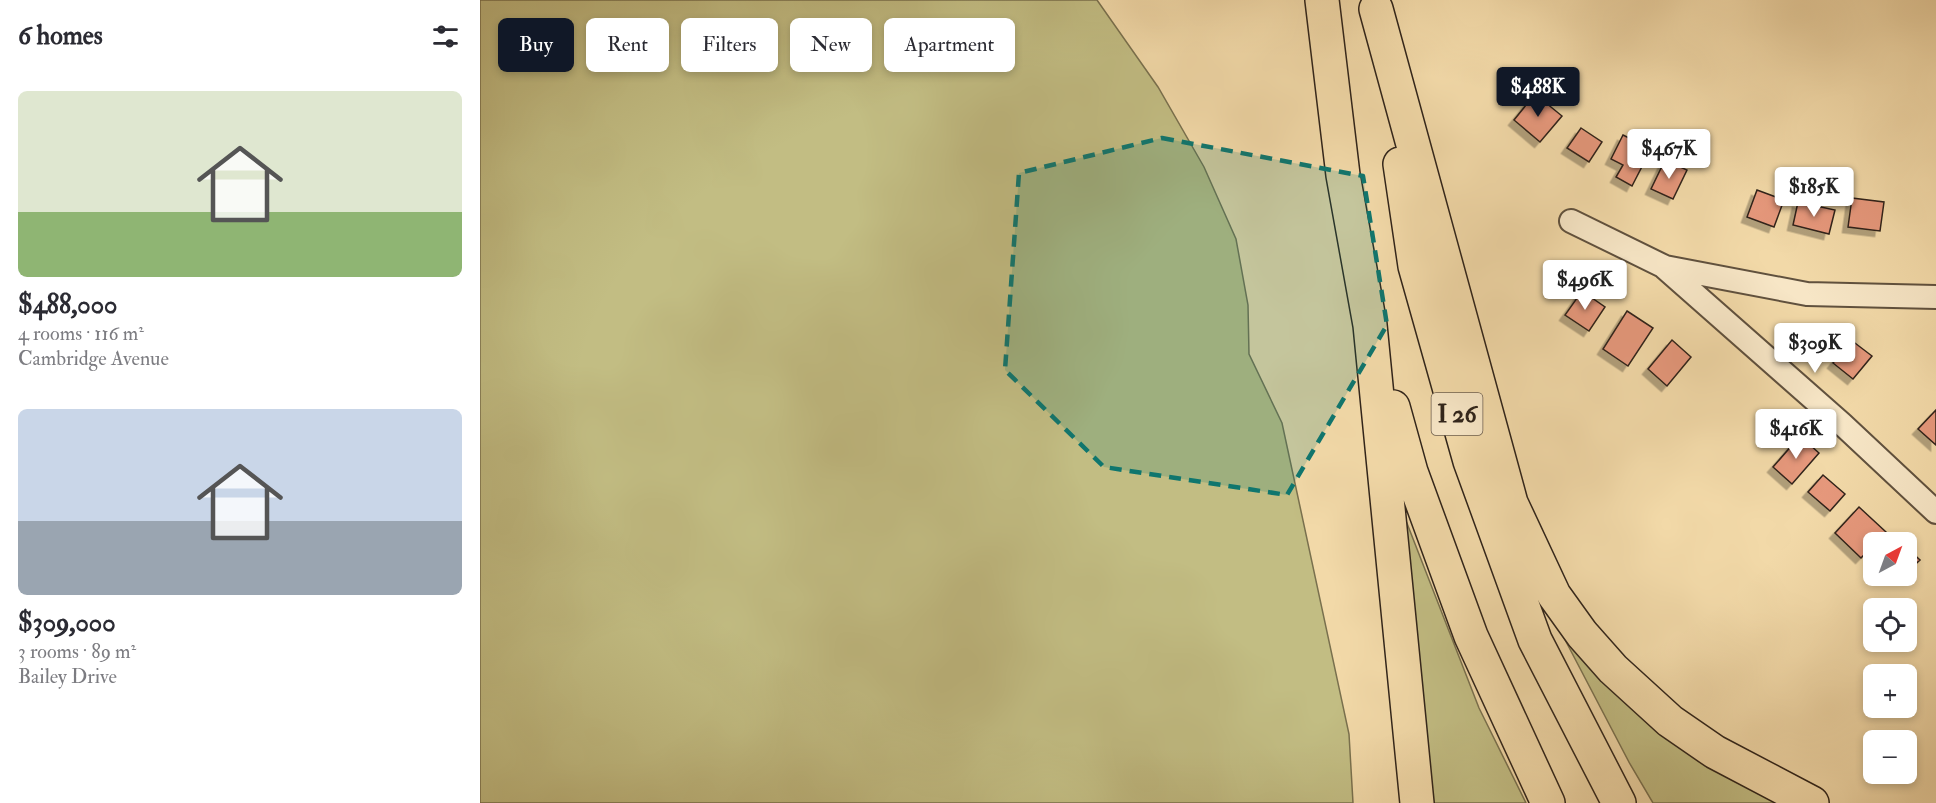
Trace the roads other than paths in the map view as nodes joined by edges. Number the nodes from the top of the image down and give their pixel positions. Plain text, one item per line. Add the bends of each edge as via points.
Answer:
1 (1322, 0) edge
2 (1376, 4) edge
3 (1570, 221) dead end
4 (1665, 267) junction
5 (1936, 297) edge
6 (1370, 325) junction
7 (1936, 512) edge
8 (1417, 803) edge
9 (1548, 803) edge
10 (1619, 803) edge
11 (1812, 803) edge

1 - 6 highway, I 26 via 1344,175
2 - 10 highway, I 26 via 1415,266 1470,461 1535,640
2 - 11 highway via 1511,503 1554,595 1613,669 1670,721 1715,752
3 - 4 street
4 - 5 street via 1807,294
4 - 7 street
6 - 8 highway
6 - 9 highway, I 26 via 1411,472 1471,636

